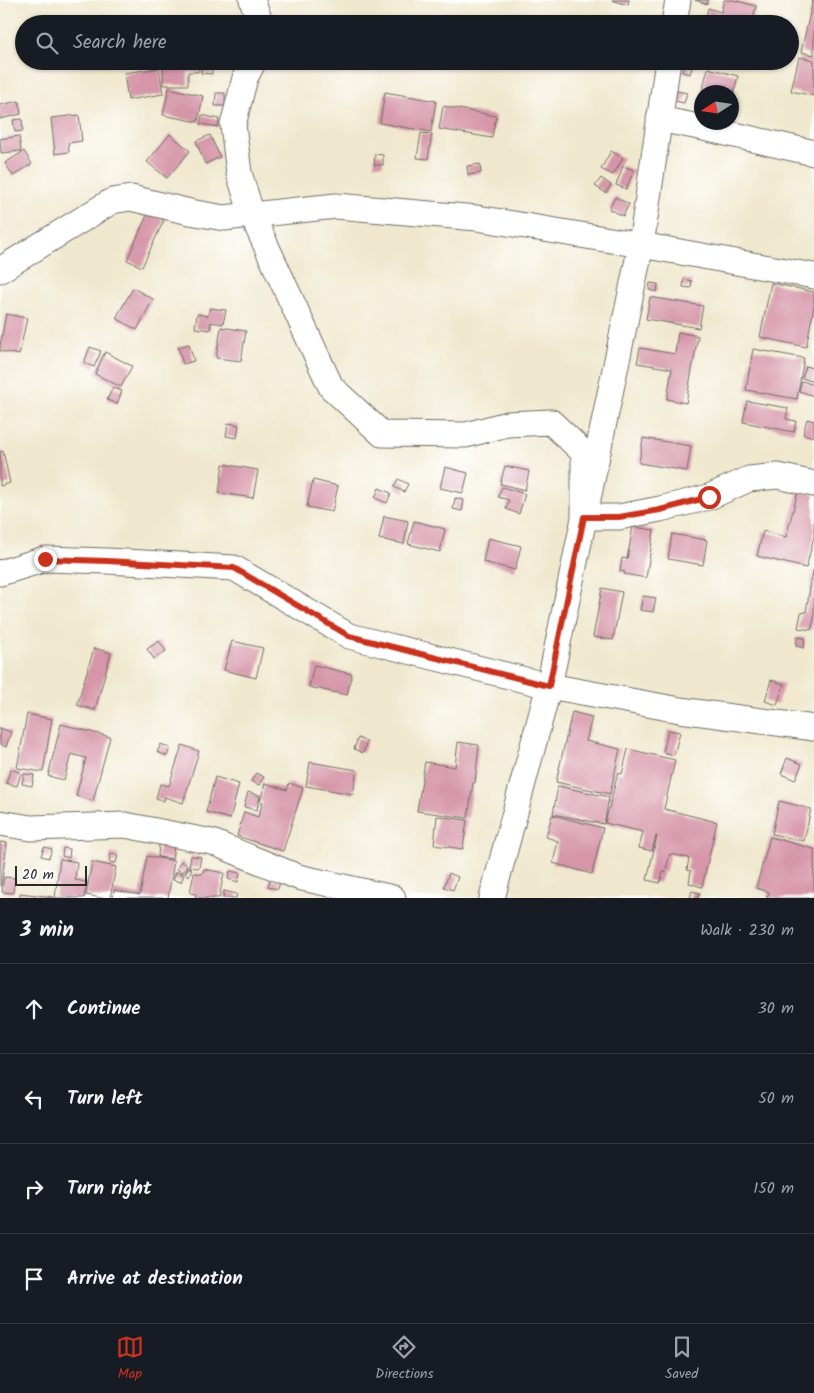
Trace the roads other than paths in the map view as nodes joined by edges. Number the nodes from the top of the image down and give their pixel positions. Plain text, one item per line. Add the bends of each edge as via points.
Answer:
1 (252, 0) edge
2 (678, 0) edge
3 (258, 15) edge
4 (676, 15) edge
5 (249, 70) edge
6 (667, 70) edge
7 (659, 119) junction
8 (814, 153) edge
9 (252, 215) junction
10 (640, 245) junction
11 (0, 270) edge
12 (814, 276) edge
13 (814, 484) edge
14 (584, 517) junction
15 (0, 573) edge
16 (549, 686) junction
17 (814, 728) edge
18 (0, 823) edge
19 (393, 898) edge
20 (492, 898) edge

1 - 3 street
2 - 4 street
5 - 9 street via 233,125 239,173
6 - 7 street
7 - 8 street
7 - 10 street
9 - 10 street via 336,206 477,218
9 - 11 street via 224,218 131,198 112,201
9 - 14 street via 331,387 382,434 466,435 507,424 552,422 584,453
10 - 12 street
10 - 14 street
13 - 14 street via 778,476 749,479 709,497 660,510 619,517
14 - 16 street
15 - 16 street via 45,559 234,568 349,636
16 - 17 street via 680,710
16 - 20 street
18 - 19 street via 31,828 125,825 212,842 298,877

